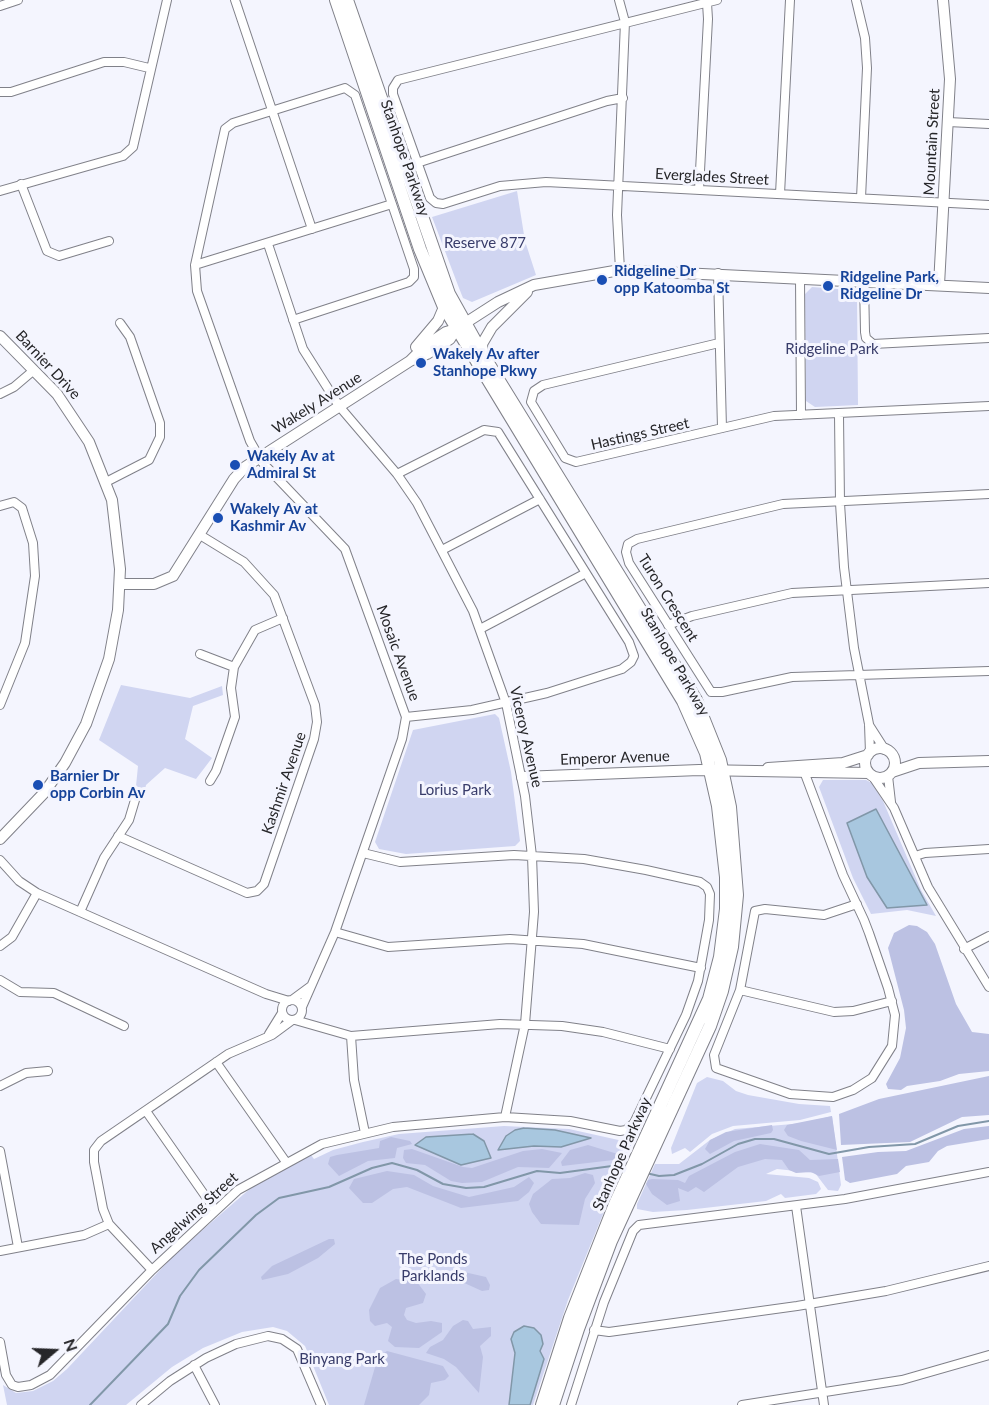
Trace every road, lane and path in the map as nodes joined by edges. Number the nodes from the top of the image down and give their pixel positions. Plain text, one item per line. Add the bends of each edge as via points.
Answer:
1 (18, 0) edge
2 (167, 0) edge
3 (235, 0) edge
4 (336, 0) edge
5 (347, 0) edge
6 (620, 0) edge
7 (717, 0) edge
8 (790, 0) edge
9 (856, 0) edge
10 (943, 0) edge
11 (707, 3) junction
12 (0, 6) edge
13 (625, 22) junction
14 (149, 68) junction
15 (0, 92) edge
16 (623, 98) junction
17 (272, 110) junction
18 (948, 122) junction
19 (989, 124) edge
20 (417, 163) junction
21 (21, 184) junction
22 (619, 185) junction
23 (699, 189) junction
24 (0, 191) edge
25 (780, 194) junction
26 (861, 198) junction
27 (944, 202) junction
28 (392, 204) junction
29 (989, 205) edge
30 (312, 230) junction
31 (109, 241) dead end
32 (268, 244) junction
33 (195, 265) junction
34 (620, 270) junction
35 (718, 273) junction
36 (800, 278) junction
37 (864, 281) junction
38 (534, 285) junction
39 (939, 285) junction
40 (989, 288) edge
41 (444, 307) junction
42 (293, 320) junction
43 (120, 324) dead end
44 (460, 326) junction
45 (0, 336) edge
46 (989, 338) edge
47 (719, 343) junction
48 (483, 355) junction
49 (410, 361) junction
50 (34, 370) junction
51 (0, 394) edge
52 (339, 406) junction
53 (989, 406) edge
54 (839, 415) junction
55 (801, 416) junction
56 (722, 428) junction
57 (259, 457) junction
58 (397, 474) junction
59 (106, 482) junction
60 (989, 494) edge
61 (540, 499) junction
62 (840, 503) junction
63 (0, 506) edge
64 (200, 535) junction
65 (442, 550) junction
66 (586, 573) junction
67 (989, 583) edge
68 (120, 584) junction
69 (846, 591) junction
70 (283, 618) junction
71 (669, 625) junction
72 (480, 629) junction
73 (200, 654) dead end
74 (234, 667) junction
75 (989, 671) edge
76 (859, 677) junction
77 (506, 704) junction
78 (0, 705) edge
79 (406, 717) junction
80 (869, 724) junction
81 (886, 750) junction
82 (869, 754) junction
83 (989, 761) edge
84 (919, 763) junction
85 (717, 770) junction
86 (758, 771) junction
87 (805, 774) junction
88 (890, 774) junction
89 (871, 775) junction
90 (522, 777) junction
91 (210, 781) dead end
92 (135, 800) dead end
93 (891, 803) junction
94 (118, 836) junction
95 (0, 839) edge
96 (989, 849) edge
97 (363, 853) junction
98 (532, 856) junction
99 (915, 856) junction
100 (0, 860) edge
101 (37, 893) junction
102 (857, 904) junction
103 (80, 912) junction
104 (335, 932) junction
105 (989, 936) edge
106 (534, 940) junction
107 (0, 946) edge
108 (964, 949) junction
109 (701, 968) junction
110 (0, 980) edge
111 (310, 986) junction
112 (989, 987) edge
113 (740, 990) junction
114 (266, 994) junction
115 (291, 1000) junction
116 (892, 1001) junction
117 (302, 1009) junction
118 (282, 1011) junction
119 (293, 1020) junction
120 (525, 1024) junction
121 (314, 1025) junction
122 (124, 1026) dead end
123 (269, 1034) junction
124 (351, 1036) junction
125 (670, 1049) junction
126 (216, 1062) junction
127 (48, 1071) dead end
128 (0, 1086) edge
129 (146, 1111) junction
130 (505, 1117) junction
131 (365, 1133) junction
132 (0, 1151) edge
133 (286, 1162) junction
134 (989, 1172) edge
135 (633, 1177) junction
136 (796, 1206) junction
137 (215, 1210) junction
138 (109, 1224) junction
139 (18, 1247) junction
140 (0, 1251) edge
141 (989, 1266) edge
142 (152, 1270) junction
143 (810, 1304) junction
144 (594, 1330) junction
145 (0, 1342) edge
146 (989, 1355) edge
147 (194, 1365) junction
148 (822, 1393) junction
149 (141, 1405) edge
150 (214, 1405) edge
151 (321, 1405) edge
152 (542, 1405) edge
153 (553, 1405) edge
154 (571, 1405) edge
155 (742, 1405) edge
156 (824, 1405) edge

1 - 12 street
2 - 14 street
3 - 17 street
4 - 41 main road, Stanhope Parkway via 420,249
5 - 44 main road, Stanhope Parkway
6 - 13 street
7 - 11 street
8 - 25 street
9 - 26 street via 867,68
10 - 18 street, Mountain Street via 949,56
11 - 13 street
11 - 23 street
13 - 16 street
13 - 20 street via 408,76 395,83 393,94
14 - 15 street via 104,62 11,92
14 - 21 street via 133,147 123,156
16 - 20 street
16 - 22 street
17 - 28 street via 341,88 350,90 355,94
17 - 30 street
17 - 33 street, Mosaic Avenue via 225,129
18 - 19 street
18 - 27 street, Mountain Street
20 - 22 street, Everglades Street via 428,194 436,203 443,204 500,186 528,182
21 - 24 street
21 - 31 street via 47,251 59,256
22 - 23 street, Everglades Street
22 - 34 street
23 - 25 street, Everglades Street
25 - 26 street, Everglades Street
26 - 27 street, Everglades Street
27 - 29 street, Everglades Street
27 - 39 street, Mountain Street
28 - 30 street
28 - 42 street via 414,277 409,282
30 - 32 street
32 - 33 street
32 - 42 street, Viceroy Avenue
33 - 57 street, Mosaic Avenue via 197,291 246,432
34 - 35 street, Wakely Avenue
34 - 38 street, Wakely Avenue
35 - 36 street, Wakely Avenue
35 - 47 street
36 - 37 street, Wakely Avenue
36 - 55 street
37 - 39 street, Wakely Avenue
37 - 46 street via 865,332 873,344
38 - 44 street, Wakely Avenue
38 - 48 street via 492,327 482,344
39 - 40 street, Wakely Avenue
41 - 44 main road, Stanhope Parkway
41 - 49 street
42 - 52 street, Viceroy Avenue via 303,349
43 - 59 street via 130,337 160,423 160,437 149,460
44 - 48 main road, Stanhope Parkway
44 - 49 street, Wakely Avenue via 424,347
44 - 85 main road, Stanhope Parkway via 671,681
45 - 50 street, Barnier Drive
47 - 56 street
47 - 56 street, Hastings Street via 543,385 534,391 531,402 565,458 573,462
48 - 85 main road, Stanhope Parkway via 696,700
49 - 52 street, Wakely Avenue
50 - 51 street
50 - 59 street, Barnier Drive via 78,423
52 - 57 street, Wakely Avenue
52 - 58 street, Viceroy Avenue
53 - 54 street, Hastings Street
54 - 55 street, Hastings Street
54 - 62 street
55 - 56 street, Hastings Street via 774,416
57 - 64 street, Wakely Avenue via 234,479
57 - 79 street, Mosaic Avenue via 345,549
58 - 61 street via 490,429 498,432
58 - 65 street, Viceroy Avenue
59 - 68 street, Barnier Drive via 118,532
60 - 62 street
61 - 65 street
61 - 66 street
62 - 69 street
62 - 71 street, Turon Crescent via 783,504 630,542 627,559
63 - 78 street via 14,502 22,508 33,543 34,565 25,643
64 - 68 street, Wakely Avenue via 169,579 154,584
64 - 70 street, Kashmir Avenue via 249,567 269,588
65 - 72 street, Viceroy Avenue
66 - 72 street
66 - 77 street via 629,642 634,658 627,666 603,676
67 - 69 street
68 - 95 street, Barnier Drive via 110,659 86,724 44,793
69 - 71 street via 792,593
69 - 76 street
70 - 74 street via 255,630
70 - 94 street, Kashmir Avenue via 315,705 317,722 261,888 247,893
71 - 76 street, Turon Crescent via 714,692 786,678
72 - 77 street, Viceroy Avenue
73 - 74 street
74 - 91 street via 231,688 235,717
75 - 76 street
76 - 80 street
77 - 79 street
77 - 90 street, Viceroy Avenue
79 - 97 street, Mosaic Avenue
80 - 81 street
80 - 82 street
81 - 82 street via 877,749
81 - 84 street
81 - 88 street via 894,760
82 - 86 street via 843,763 784,765
82 - 89 street via 866,765
83 - 84 street
84 - 88 street
85 - 86 street, Emperor Avenue
85 - 90 street, Emperor Avenue
85 - 135 main road, Stanhope Parkway via 726,877 720,957 703,1017
86 - 87 street
87 - 89 street
87 - 102 street
88 - 89 street
88 - 93 street
89 - 93 street
90 - 98 street, Viceroy Avenue
92 - 94 street
93 - 99 street
94 - 103 street
96 - 99 street
97 - 98 street via 400,862
97 - 104 street, Mosaic Avenue
98 - 106 street, Viceroy Avenue
98 - 109 street via 584,859 707,886 707,938
99 - 108 street
100 - 101 street via 19,881
101 - 103 street
101 - 107 street via 15,932
102 - 113 street via 824,915 755,911
102 - 116 street
103 - 114 street
104 - 106 street via 388,947
104 - 111 street, Mosaic Avenue
105 - 108 street
106 - 109 street via 602,946
106 - 120 street, Viceroy Avenue
108 - 112 street
109 - 125 street
110 - 122 street via 20,992 54,993
111 - 115 street, Mosaic Avenue
111 - 117 street, Mosaic Avenue
113 - 116 street via 834,1012
113 - 116 street via 714,1064 719,1070 790,1094 824,1098 846,1094 872,1077 888,1053 895,1030
114 - 115 street
114 - 118 street
115 - 117 street
115 - 118 street, Mosaic Avenue
117 - 119 street, Mosaic Avenue
117 - 121 street
118 - 119 street
118 - 123 street
119 - 121 street
119 - 123 street
120 - 124 street
120 - 125 street via 587,1028
120 - 130 street, Viceroy Avenue
121 - 124 street
123 - 126 street
124 - 131 street via 354,1080
125 - 130 street, Angelwing Street via 634,1123 626,1130
126 - 129 street
126 - 133 street
127 - 128 street via 26,1073
129 - 137 street
129 - 138 street via 94,1150
130 - 131 street, Angelwing Street
131 - 133 street, Angelwing Street via 313,1148
132 - 139 street
133 - 137 street, Angelwing Street via 246,1183
134 - 136 street
135 - 152 main road, Stanhope Parkway via 570,1318
135 - 153 main road, Stanhope Parkway
136 - 143 street
136 - 144 street via 639,1225 633,1231
137 - 142 street, Angelwing Street
138 - 139 street via 84,1234
138 - 142 street
139 - 140 street
141 - 143 street
142 - 145 street, Angelwing Street via 56,1371 31,1385 12,1384 6,1375
143 - 144 street via 609,1332
143 - 148 street
144 - 154 street
146 - 148 street via 902,1380
147 - 149 street
147 - 150 street
147 - 151 street via 250,1340 268,1336 282,1339 297,1349 306,1364
148 - 155 street
148 - 156 street

